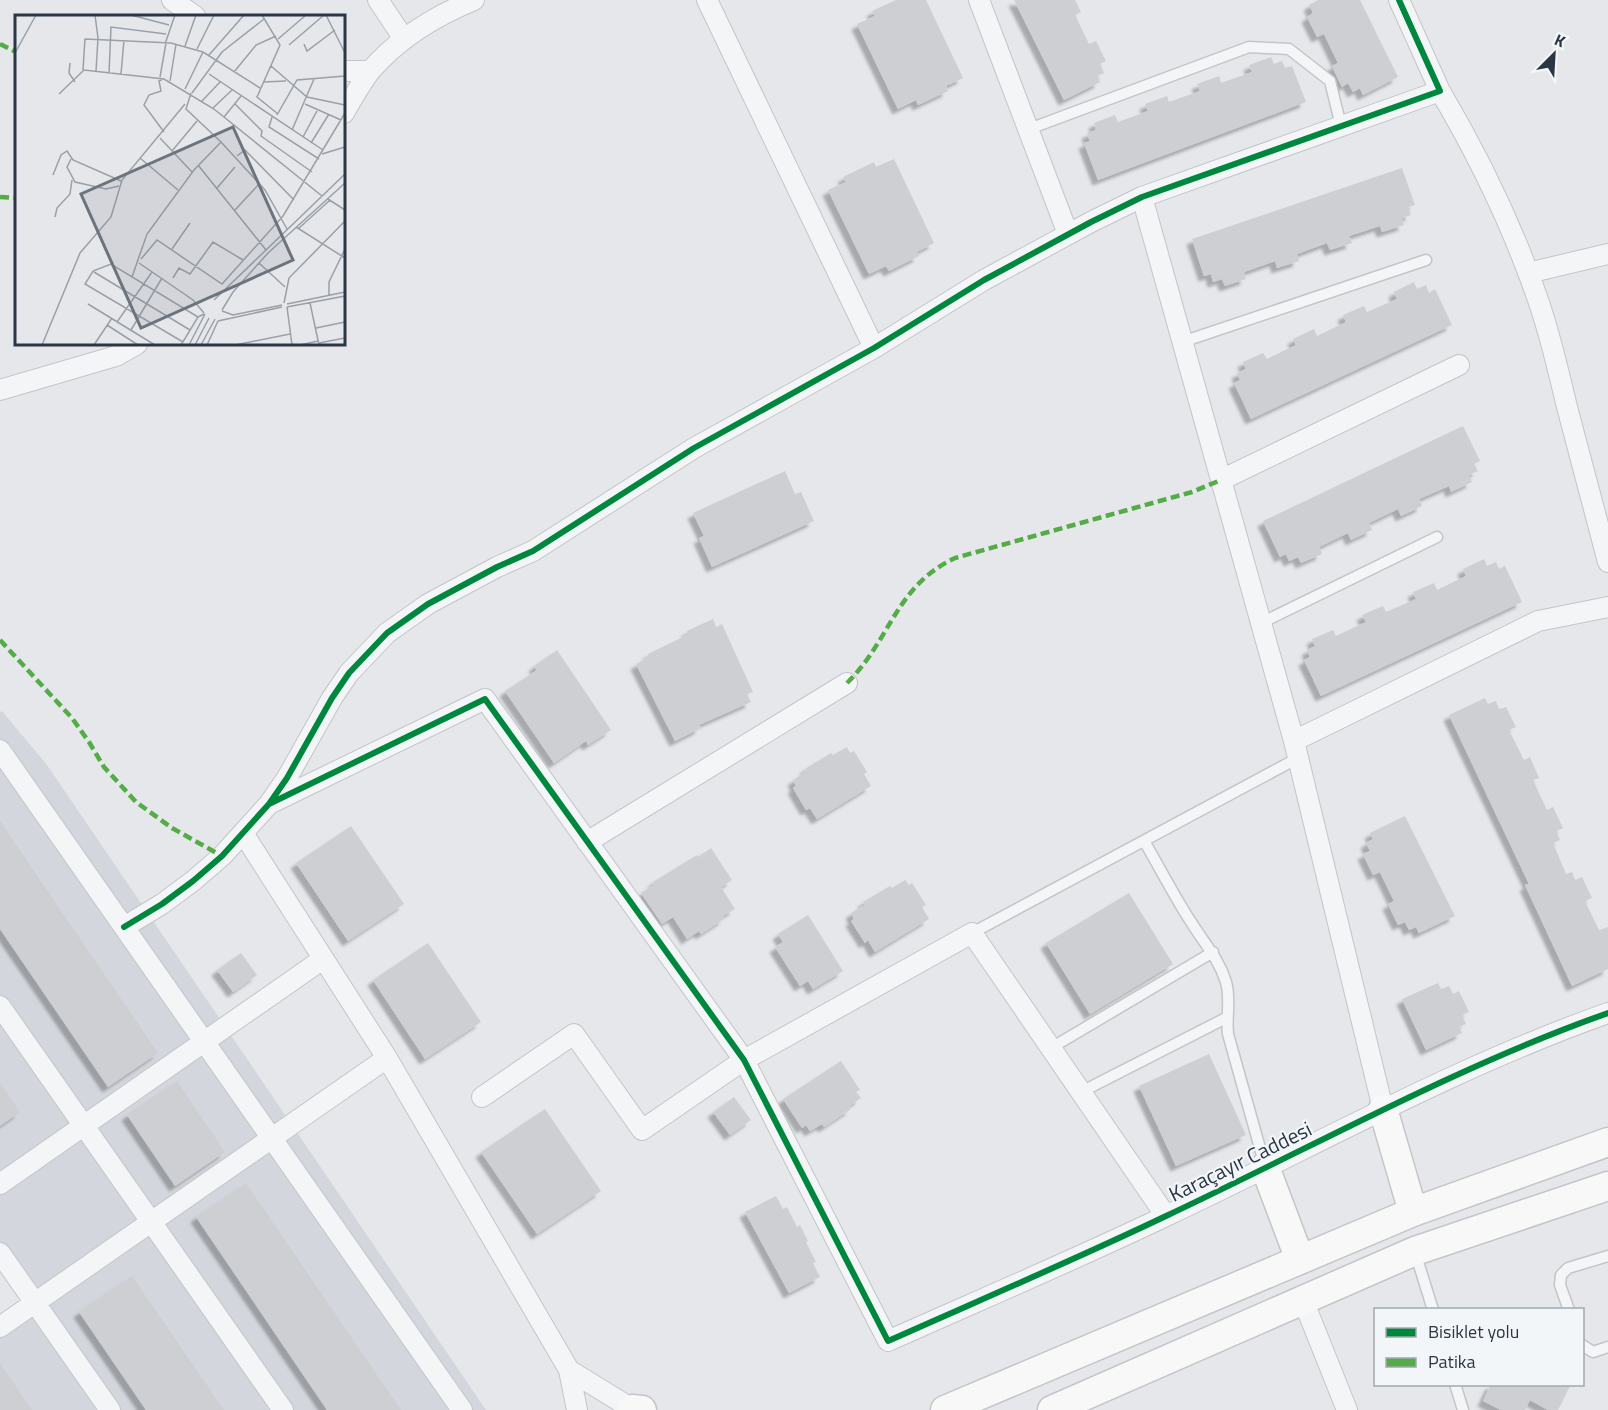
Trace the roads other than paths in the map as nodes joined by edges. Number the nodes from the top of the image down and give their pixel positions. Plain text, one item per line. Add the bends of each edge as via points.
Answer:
1 (172, 0) edge
2 (378, 0) edge
3 (474, 0) edge
4 (707, 0) edge
5 (979, 0) edge
6 (1399, 0) edge
7 (194, 15) edge
8 (404, 39) junction
9 (345, 71) edge
10 (370, 71) junction
11 (1440, 91) junction
12 (345, 111) edge
13 (1037, 126) dead end
14 (1341, 126) junction
15 (1142, 197) junction
16 (1068, 234) junction
17 (1608, 254) edge
18 (1426, 260) dead end
19 (1528, 273) junction
20 (1182, 342) junction
21 (135, 345) edge
22 (874, 348) junction
23 (1459, 365) dead end
24 (0, 390) edge
25 (1221, 480) junction
26 (1437, 537) dead end
27 (1608, 562) edge
28 (1608, 607) edge
29 (1261, 623) junction
30 (847, 683) dead end
31 (0, 750) edge
32 (1296, 750) junction
33 (269, 804) junction
34 (243, 833) junction
35 (1144, 841) junction
36 (587, 842) junction
37 (124, 927) junction
38 (972, 933) junction
39 (1213, 952) junction
40 (323, 959) junction
41 (0, 1006) edge
42 (1608, 1013) edge
43 (1226, 1018) junction
44 (204, 1042) junction
45 (1051, 1048) junction
46 (387, 1058) junction
47 (744, 1060) junction
48 (1081, 1092) junction
49 (482, 1097) dead end
50 (1383, 1109) junction
51 (84, 1126) junction
52 (272, 1138) junction
53 (1608, 1142) edge
54 (1266, 1167) junction
55 (0, 1184) edge
56 (1608, 1186) edge
57 (1413, 1212) junction
58 (1166, 1216) junction
59 (151, 1222) junction
60 (1415, 1251) junction
61 (0, 1253) edge
62 (1608, 1256) edge
63 (1300, 1260) junction
64 (1303, 1300) junction
65 (35, 1303) junction
66 (1432, 1308) edge
67 (1568, 1308) edge
68 (0, 1327) edge
69 (1584, 1346) edge
70 (1608, 1347) edge
71 (569, 1370) junction
72 (1456, 1386) edge
73 (110, 1410) edge
74 (283, 1410) edge
75 (462, 1410) edge
76 (577, 1410) edge
77 (636, 1410) edge
78 (945, 1410) edge
79 (1052, 1410) edge
80 (1347, 1410) edge
81 (1463, 1410) edge

1 - 7 street
2 - 8 street
3 - 8 street via 433,19
4 - 22 street
5 - 16 street
6 - 11 street
8 - 10 street
9 - 10 street
10 - 12 street
11 - 14 street
11 - 19 street via 1495,193
13 - 14 lane via 1249,47 1289,49 1330,81
14 - 15 street
15 - 16 street
15 - 20 street
16 - 22 street
17 - 19 street
18 - 20 lane
19 - 27 street via 1554,352
20 - 25 street
21 - 24 street via 116,356
22 - 33 street via 694,448 533,551 462,584 407,618 349,674
23 - 25 street
25 - 29 street
26 - 29 lane
28 - 32 street via 1538,621
29 - 32 street
30 - 36 street
31 - 37 street
32 - 35 lane
32 - 50 street
33 - 34 street
33 - 36 street via 485,699
34 - 37 street via 193,881
34 - 40 street
35 - 38 lane
35 - 39 lane via 1191,923
36 - 47 street
37 - 44 street
38 - 45 street
38 - 47 street
39 - 43 lane via 1226,981
39 - 45 lane
40 - 44 street
40 - 46 street
41 - 51 street
42 - 50 street, Karaçayır Caddesi via 1546,1035
43 - 48 lane
43 - 54 lane
44 - 51 street
44 - 52 street
45 - 48 street
46 - 52 street
46 - 71 street
47 - 49 street via 642,1130 574,1034
47 - 58 street, Karaçayır Caddesi via 888,1341
48 - 58 street
50 - 54 street, Karaçayır Caddesi
50 - 57 street
51 - 55 street
51 - 59 street
52 - 59 street
52 - 75 street
53 - 57 street
54 - 58 street, Karaçayır Caddesi
54 - 63 street
56 - 60 street
57 - 63 street
59 - 65 street
59 - 74 street
60 - 64 street
60 - 66 lane
61 - 65 street
62 - 67 lane via 1569,1268 1561,1275 1560,1286
63 - 78 street
64 - 79 street
64 - 80 street
65 - 68 street
65 - 73 street
69 - 70 lane via 1593,1352
71 - 76 street
71 - 77 street
72 - 81 lane

